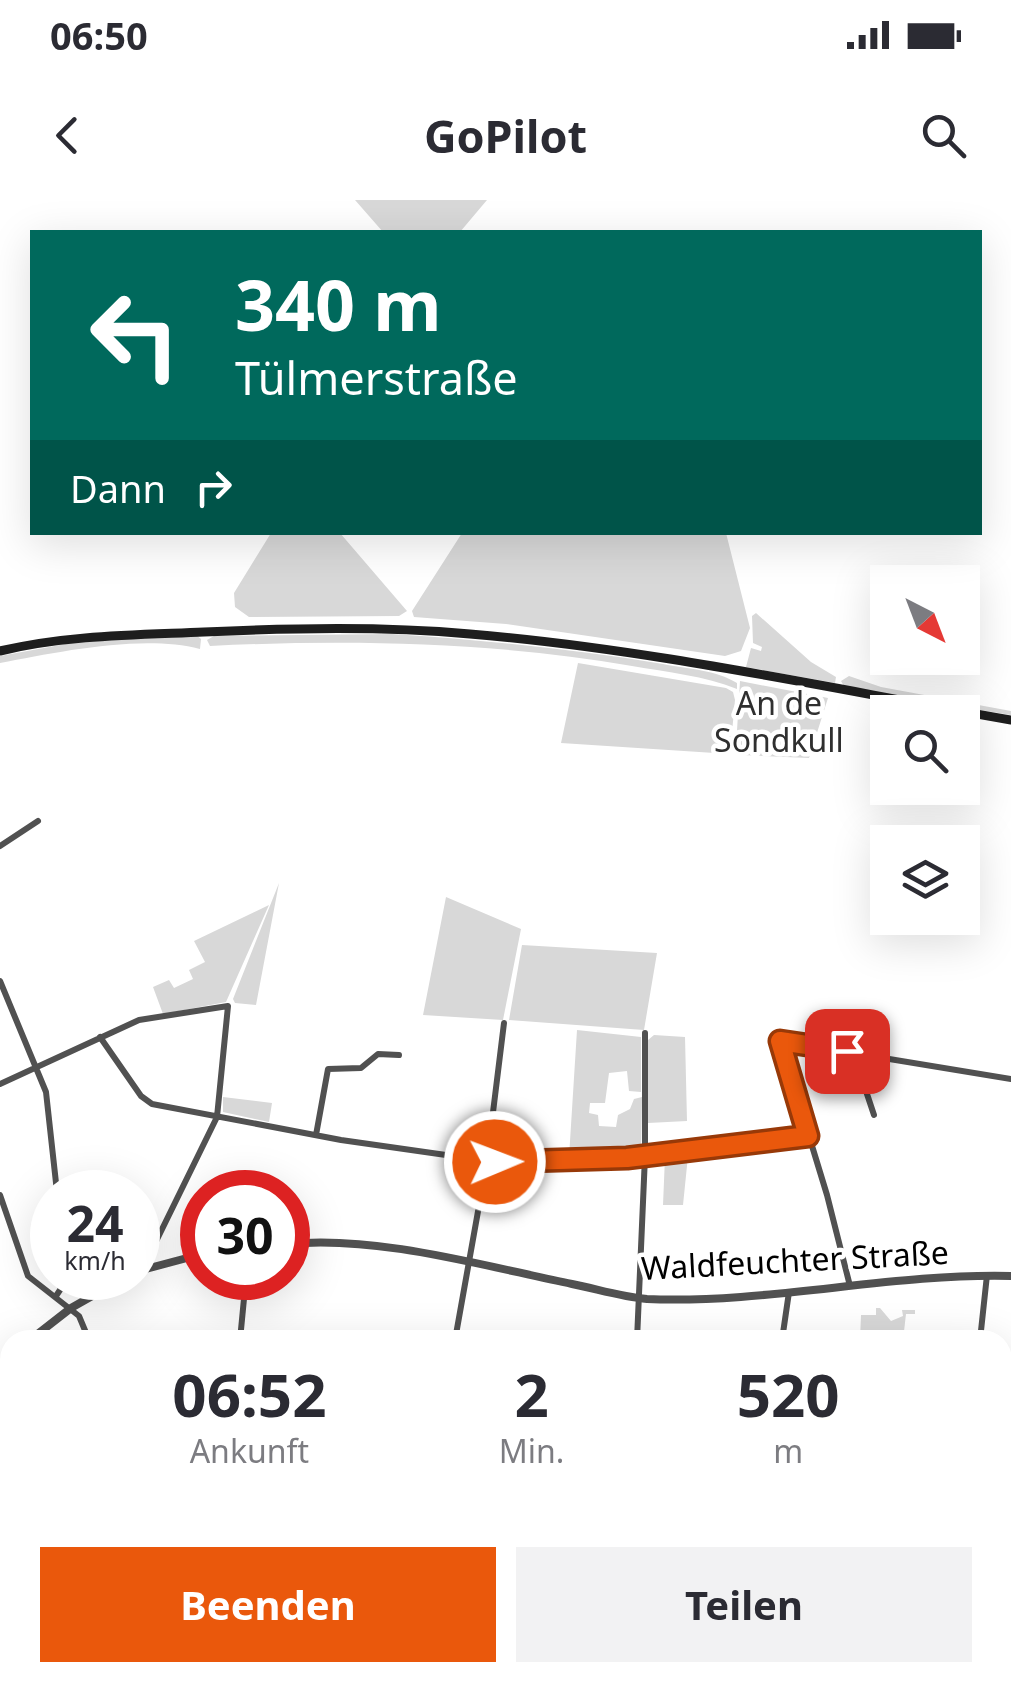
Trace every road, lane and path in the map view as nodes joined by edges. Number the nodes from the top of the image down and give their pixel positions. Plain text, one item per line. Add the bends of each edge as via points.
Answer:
1 (0, 651) edge
2 (1011, 720) edge
3 (38, 821) dead end
4 (0, 846) edge
5 (0, 981) edge
6 (504, 1023) dead end
7 (645, 1033) dead end
8 (100, 1037) junction
9 (399, 1055) dead end
10 (869, 1056) junction
11 (322, 1062) dead end
12 (38, 1068) junction
13 (328, 1069) junction
14 (1011, 1079) edge
15 (0, 1084) edge
16 (874, 1115) dead end
17 (217, 1116) junction
18 (316, 1134) junction
19 (808, 1136) junction
20 (644, 1156) junction
21 (487, 1161) junction
22 (55, 1170) edge
23 (0, 1195) edge
24 (160, 1230) edge
25 (310, 1243) edge
26 (468, 1263) junction
27 (987, 1275) junction
28 (1011, 1276) edge
29 (30, 1278) edge
30 (850, 1286) junction
31 (789, 1292) junction
32 (637, 1298) junction
33 (61, 1300) edge
34 (85, 1300) edge
35 (244, 1300) edge
36 (71, 1308) junction
37 (43, 1330) edge
38 (85, 1330) edge
39 (241, 1330) edge
40 (456, 1330) edge
41 (636, 1330) edge
42 (783, 1330) edge
43 (981, 1330) edge

1 - 2 main road via 136,634 450,632 580,646
3 - 4 street
5 - 12 street
6 - 21 street
7 - 20 street
8 - 12 street
8 - 17 street via 144,1099
8 - 17 street via 139,1020 228,1006
9 - 13 street via 378,1054 361,1068
10 - 14 street
10 - 16 street via 864,1086
10 - 19 street via 780,1041
11 - 13 street
12 - 15 street
12 - 22 street
13 - 18 street
17 - 18 street
17 - 24 street
18 - 21 street
19 - 20 street
19 - 30 street
20 - 21 street
20 - 32 street
21 - 26 street
23 - 29 street
25 - 26 street, Waldfeuchter Straße via 344,1242
26 - 32 street, Waldfeuchter Straße
26 - 40 street
27 - 28 street, Waldfeuchter Straße
27 - 30 street, Waldfeuchter Straße
27 - 43 street
30 - 31 street, Waldfeuchter Straße
31 - 32 street, Waldfeuchter Straße
31 - 42 street
32 - 41 street
33 - 36 street
34 - 36 street
35 - 39 street
36 - 37 street
36 - 38 street

